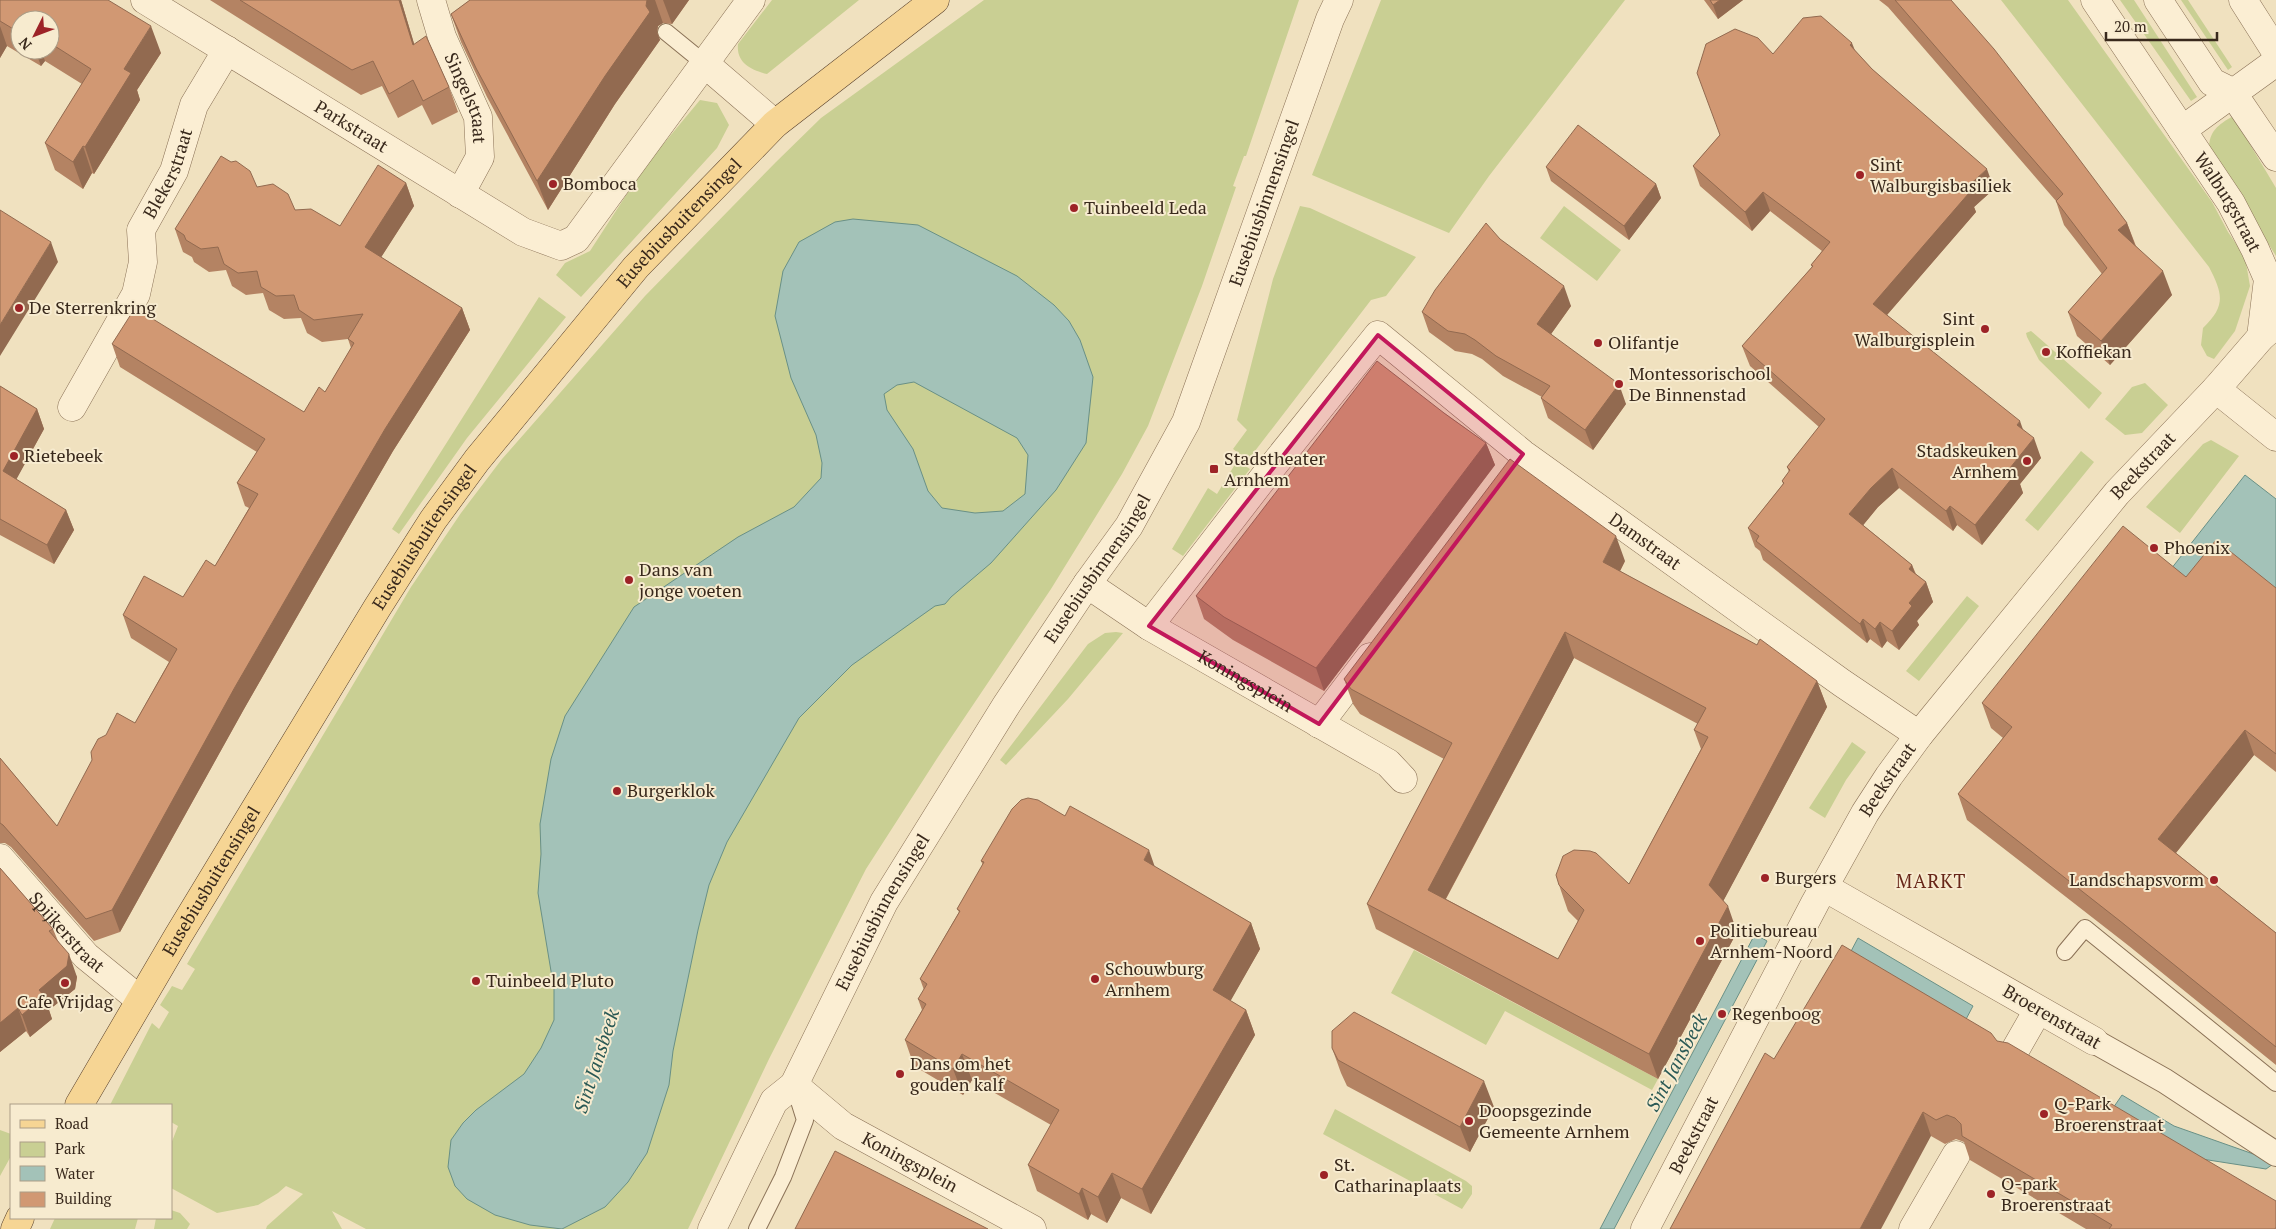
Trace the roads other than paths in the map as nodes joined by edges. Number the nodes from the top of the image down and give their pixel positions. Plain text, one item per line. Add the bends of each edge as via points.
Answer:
1 (145, 0) edge
2 (430, 0) edge
3 (751, 0) edge
4 (935, 0) edge
5 (2095, 0) edge
6 (2158, 0) edge
7 (2242, 0) edge
8 (1333, 6) edge
9 (666, 32) dead end
10 (227, 50) junction
11 (2276, 52) edge
12 (2276, 62) edge
13 (704, 63) junction
14 (2232, 92) junction
15 (775, 124) junction
16 (2182, 130) junction
17 (2276, 157) edge
18 (460, 194) junction
19 (2268, 331) edge
20 (2216, 389) junction
21 (72, 407) dead end
22 (2276, 437) edge
23 (1087, 584) junction
24 (1149, 626) junction
25 (1385, 637) edge
26 (1319, 724) junction
27 (1919, 735) junction
28 (1402, 779) dead end
29 (0, 858) edge
30 (1824, 887) junction
31 (2065, 952) dead end
32 (140, 1000) junction
33 (2094, 1041) joint
34 (2276, 1083) edge
35 (794, 1085) junction
36 (80, 1104) edge
37 (1956, 1154) dead end
38 (2276, 1154) edge
39 (712, 1229) edge
40 (757, 1229) edge
41 (1032, 1229) edge
42 (1645, 1229) edge
43 (1913, 1229) edge

1 - 10 street, Parkstraat
2 - 18 street, Singelstraat via 442,37 478,117 480,157
3 - 13 street
4 - 15 main road, Eusebiusbuitensingel
5 - 16 street, Walburgstraat
6 - 14 street via 2212,82
7 - 11 street
8 - 23 street, Eusebiusbinnensingel via 1186,422 1129,526
9 - 13 lane
10 - 18 street, Parkstraat
10 - 21 street, Blekerstraat via 194,105 174,171 141,230 143,262 136,294
12 - 14 street
13 - 15 street
13 - 18 street, Parkstraat via 576,239 561,246 523,232
14 - 16 street
14 - 17 street
15 - 32 main road, Eusebiusbuitensingel via 636,267 433,520
16 - 19 street, Walburgstraat via 2231,203 2268,279
19 - 20 street, Walburgstraat
20 - 22 street
20 - 27 street, Beekstraat via 2117,493
23 - 24 street, Koningsplein
23 - 35 street, Eusebiusbinnensingel via 1007,704 884,902
24 - 26 street, Koningsplein
24 - 27 street, Damstraat via 1378,335 1517,462
25 - 26 street
26 - 28 street, Koningsplein via 1388,763
27 - 30 street, Beekstraat via 1864,813
29 - 32 street, Spijkerstraat via 86,956
30 - 33 street, Broerenstraat via 2026,1032
30 - 42 street, Beekstraat
31 - 34 lane via 2085,928
32 - 36 main road, Eusebiusbuitensingel
33 - 38 street, Broerenstraat via 2165,1081
35 - 39 street via 774,1101
35 - 40 lane via 805,1120 783,1177
35 - 41 street, Koningsplein via 843,1126
37 - 43 street

